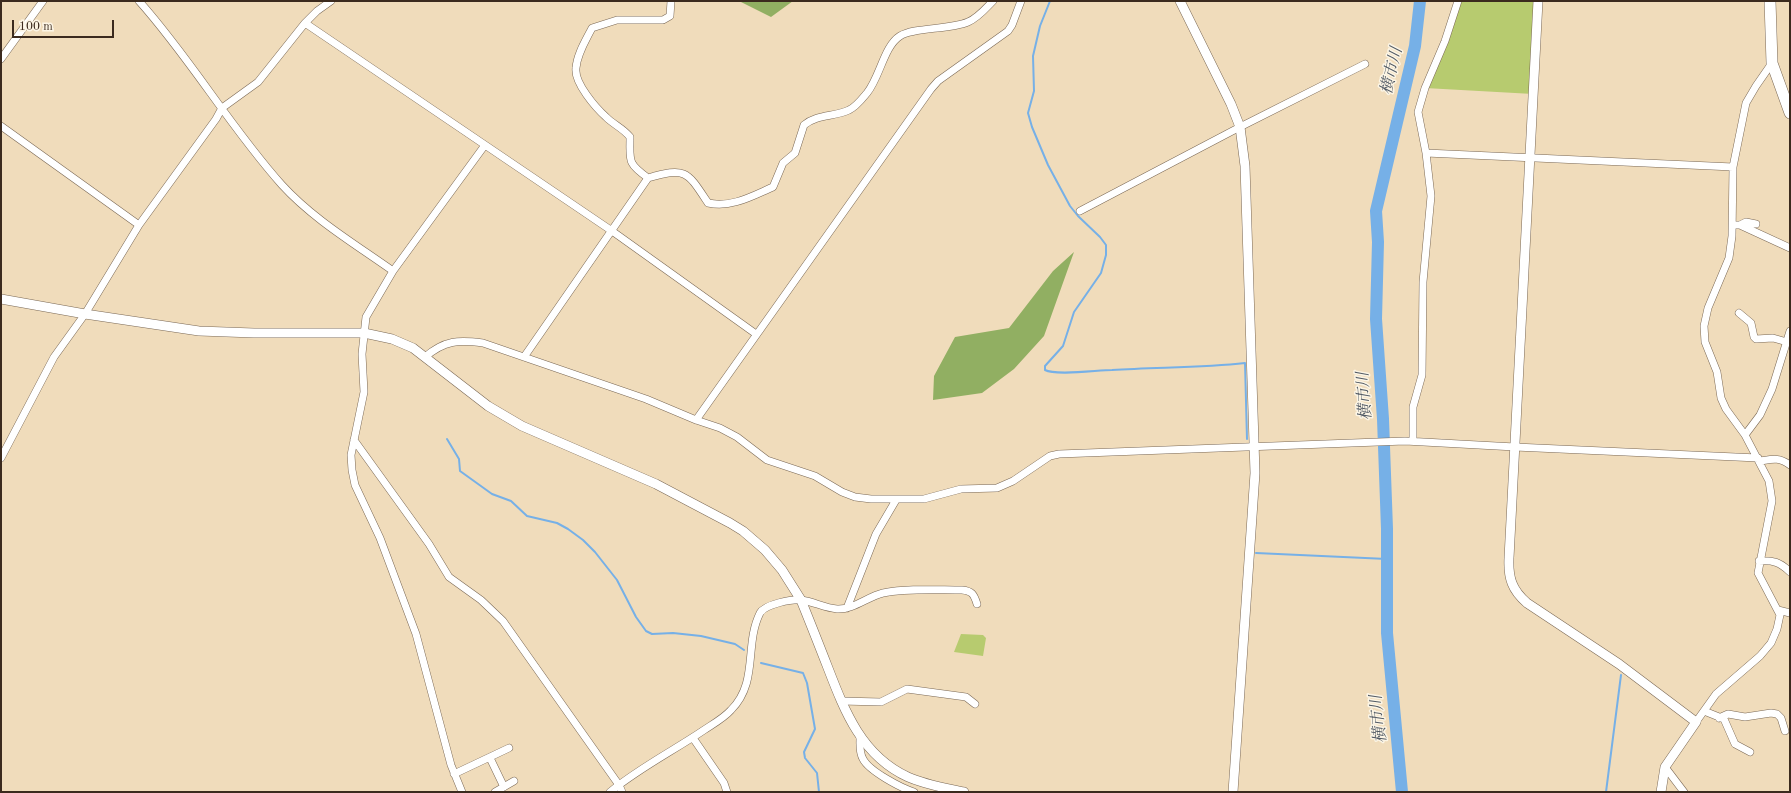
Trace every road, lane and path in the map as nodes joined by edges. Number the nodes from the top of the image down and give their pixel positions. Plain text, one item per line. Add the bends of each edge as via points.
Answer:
1 (43, 1) edge
2 (139, 1) edge
3 (331, 1) edge
4 (671, 1) edge
5 (993, 1) edge
6 (1021, 1) edge
7 (1180, 1) edge
8 (1458, 1) edge
9 (1538, 1) edge
10 (1770, 1) edge
11 (305, 23) junction
12 (1, 59) edge
13 (1772, 63) junction
14 (1365, 64) dead end
15 (221, 110) junction
16 (1790, 113) edge
17 (1, 126) edge
18 (1240, 127) junction
19 (485, 145) junction
20 (1426, 153) junction
21 (1530, 158) junction
22 (1733, 167) junction
23 (648, 178) junction
24 (1080, 211) dead end
25 (1756, 224) dead end
26 (1736, 225) junction
27 (139, 226) junction
28 (612, 231) junction
29 (1790, 248) edge
30 (392, 271) junction
31 (1, 299) edge
32 (1739, 313) dead end
33 (85, 314) junction
34 (1790, 331) edge
35 (364, 333) junction
36 (756, 334) junction
37 (1787, 343) edge
38 (425, 356) junction
39 (524, 357) junction
40 (696, 420) junction
41 (1745, 435) junction
42 (354, 440) junction
43 (1413, 441) junction
44 (1254, 446) junction
45 (1515, 447) junction
46 (1, 458) edge
47 (1759, 460) junction
48 (1789, 463) edge
49 (896, 500) junction
50 (1759, 561) junction
51 (1790, 572) edge
52 (801, 600) junction
53 (977, 604) dead end
54 (847, 608) junction
55 (1778, 610) junction
56 (1790, 613) edge
57 (841, 701) junction
58 (975, 704) dead end
59 (1704, 711) junction
60 (1719, 718) junction
61 (1696, 722) junction
62 (1785, 731) dead end
63 (693, 738) junction
64 (860, 738) junction
65 (509, 748) dead end
66 (1750, 752) dead end
67 (490, 758) junction
68 (1665, 767) junction
69 (454, 774) junction
70 (514, 781) dead end
71 (619, 785) junction
72 (504, 787) junction
73 (462, 792) edge
74 (495, 792) edge
75 (610, 792) edge
76 (622, 792) edge
77 (727, 792) edge
78 (914, 792) edge
79 (964, 792) edge
80 (1233, 792) edge
81 (1661, 792) edge
82 (1684, 792) edge

1 - 12 street
2 - 15 street via 169,37
3 - 11 street
4 - 23 street via 670,16 663,20 617,20 592,28 576,67 580,83 594,104 630,137 630,160 634,168
5 - 23 street via 969,22 900,36 889,47 878,77 855,106 804,125 795,153 783,163 773,187 738,202 720,205 708,203 691,178 685,174 671,172
6 - 36 street via 1008,31 938,81 931,89
7 - 18 street
8 - 20 street via 1418,112
9 - 21 street
10 - 13 main road
11 - 15 street via 258,82
11 - 19 street
13 - 16 main road
13 - 22 street via 1746,103
14 - 18 street
15 - 27 street
15 - 30 street via 296,199
17 - 27 street
18 - 24 street
18 - 44 street via 1245,166
19 - 28 street
19 - 30 street
20 - 21 street
20 - 43 street via 1431,196 1423,282 1422,375 1413,408
21 - 22 street
21 - 45 street
22 - 26 street
23 - 28 street
25 - 26 street via 1746,222
26 - 29 street
26 - 41 street via 1729,258 1708,308 1704,326 1705,342 1717,372 1721,398
27 - 33 street
28 - 36 street
28 - 39 street
30 - 35 street via 366,317
31 - 33 street
32 - 37 street via 1751,323 1754,337 1773,338
33 - 35 street via 192,330
33 - 46 street via 54,357
34 - 37 street
35 - 38 street via 402,342
35 - 42 street via 364,392
36 - 40 street
37 - 41 street via 1772,389 1760,415
38 - 39 street via 446,343 468,341 483,343
38 - 52 street via 488,406 522,426 656,484 743,531 765,550 782,570
39 - 40 street via 646,399
40 - 49 street via 730,432 767,460 815,476 842,492 871,500
41 - 47 street
42 - 69 street via 351,455 355,485 380,538 416,634
42 - 71 street via 449,577 481,600 503,621
43 - 44 street
43 - 45 street
44 - 49 street via 1059,454 1050,456 998,488 961,489 924,499
44 - 80 street via 1256,473
45 - 47 street
45 - 61 street via 1509,570 1513,588 1518,596 1618,664
47 - 48 street via 1776,458
47 - 50 street via 1769,481 1772,501
49 - 54 street via 876,534
50 - 51 street via 1774,560
50 - 55 street via 1758,573
52 - 54 street via 837,609
52 - 57 street
52 - 63 street via 770,604 763,609 751,645 748,679 744,692 731,710
53 - 54 street via 970,591 914,590 881,594
55 - 56 street
55 - 59 street via 1780,614 1777,629 1771,643 1760,656 1716,694
57 - 58 street via 881,702 907,690 966,697
57 - 64 street
59 - 60 street
59 - 61 street
60 - 62 street via 1728,714 1745,717 1777,714
60 - 66 street via 1724,719 1735,744
61 - 68 street
63 - 71 street
63 - 77 street via 724,783
64 - 78 street via 859,749 863,760 878,773
64 - 79 street via 879,758 908,777
65 - 67 street
67 - 69 street
67 - 72 street
68 - 81 street
68 - 82 street
69 - 73 street
70 - 72 street
71 - 75 street
71 - 76 street
72 - 74 street

